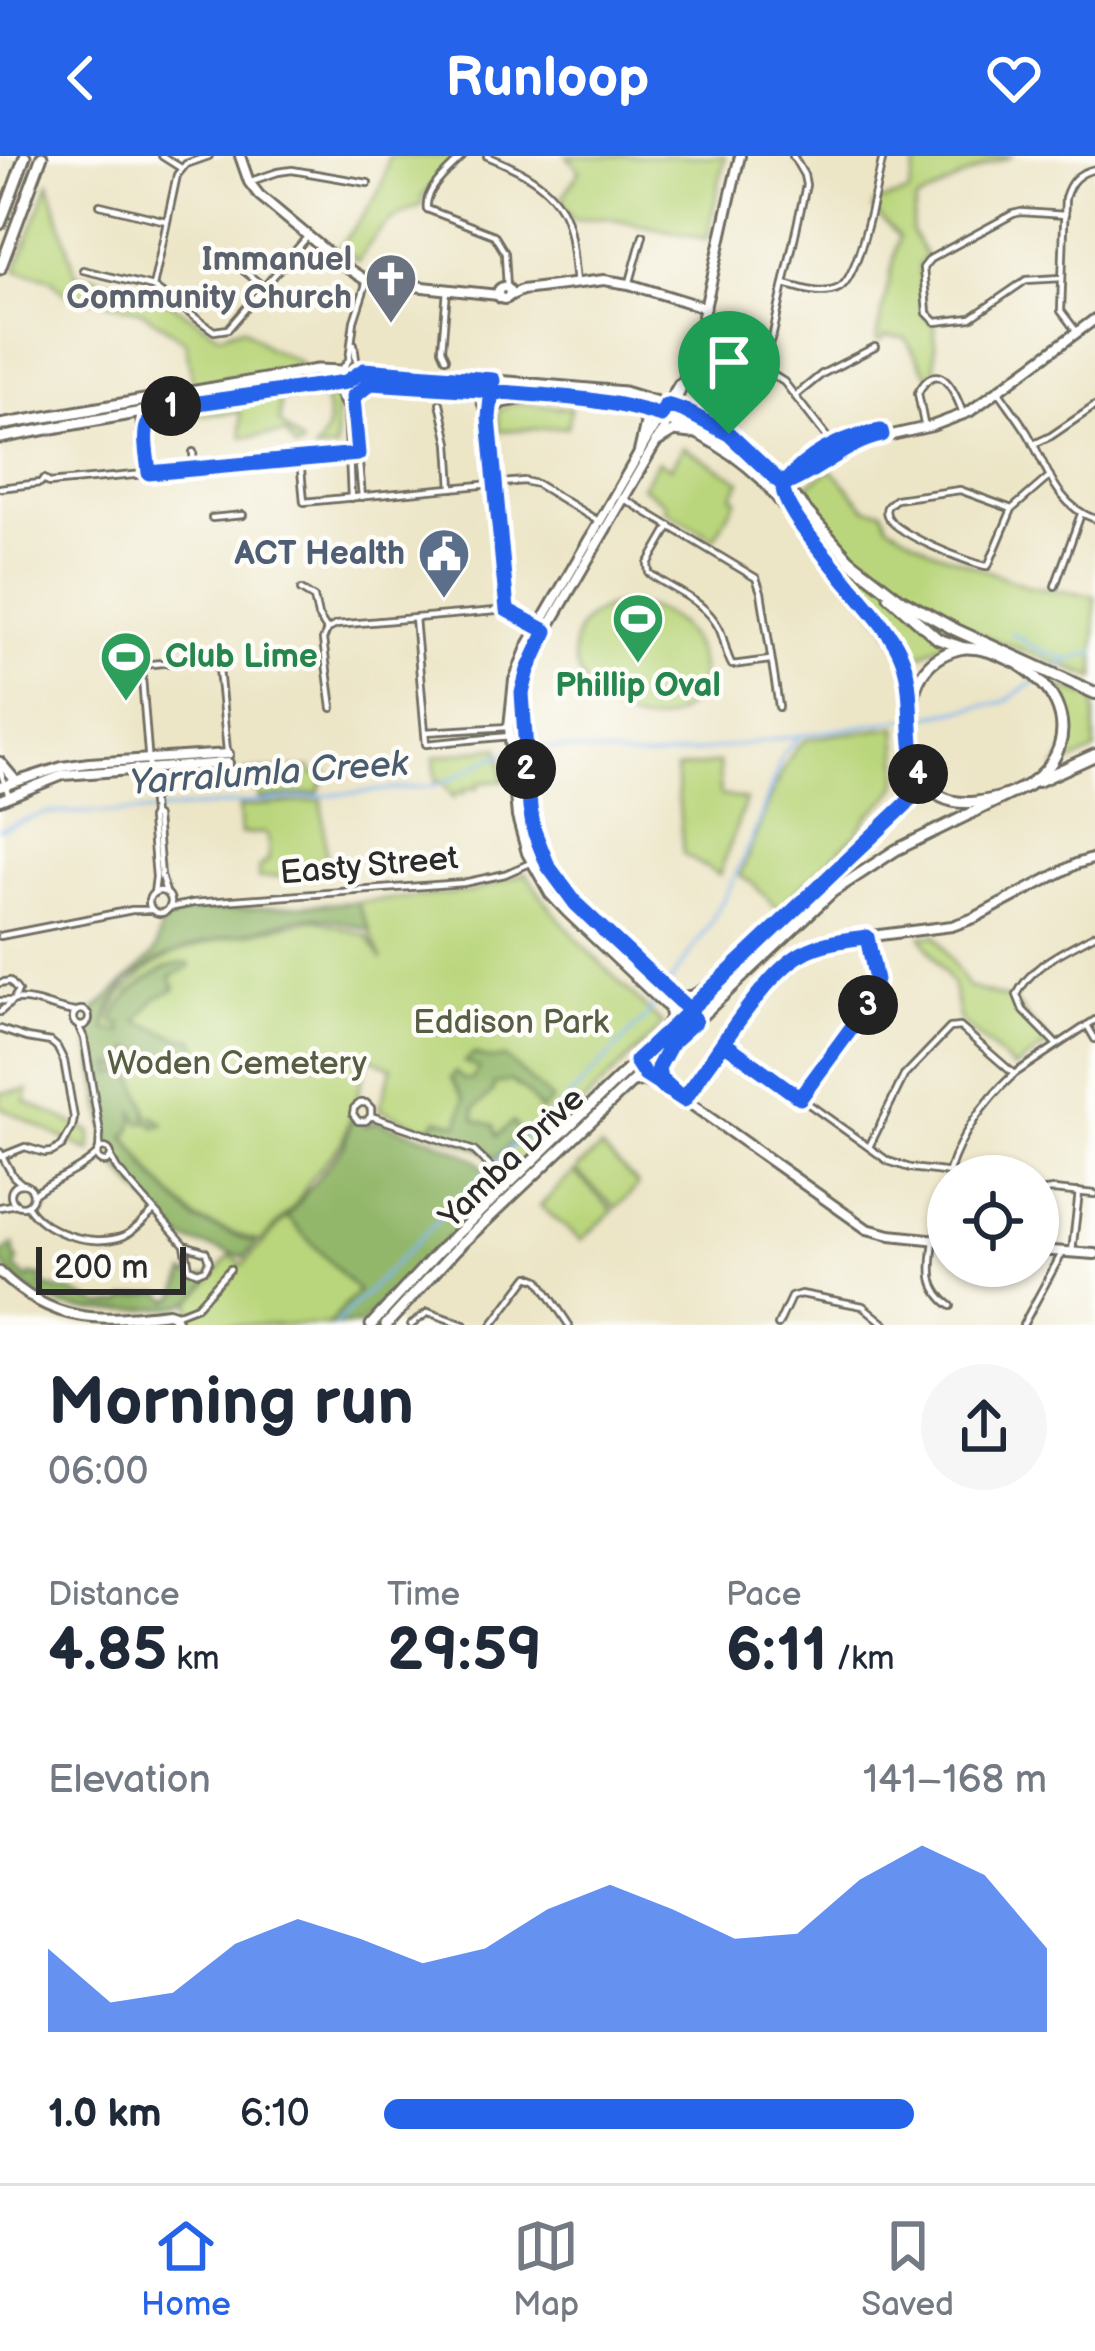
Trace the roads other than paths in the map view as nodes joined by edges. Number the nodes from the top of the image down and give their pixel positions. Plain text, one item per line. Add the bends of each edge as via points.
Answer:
1 (25, 156) edge
2 (43, 156) edge
3 (162, 156) edge
4 (208, 156) edge
5 (240, 156) edge
6 (463, 156) edge
7 (487, 156) edge
8 (740, 156) edge
9 (793, 156) edge
10 (883, 156) edge
11 (181, 168) junction
12 (1095, 169) edge
13 (249, 182) junction
14 (368, 183) dead end
15 (100, 205) dead end
16 (1065, 215) junction
17 (166, 221) junction
18 (0, 224) edge
19 (308, 236) junction
20 (644, 236) dead end
21 (226, 257) dead end
22 (0, 269) edge
23 (83, 269) dead end
24 (1062, 278) junction
25 (367, 281) junction
26 (576, 283) junction
27 (629, 284) junction
28 (784, 284) junction
29 (154, 287) junction
30 (265, 288) junction
31 (504, 289) junction
32 (447, 290) junction
33 (704, 305) junction
34 (1095, 319) edge
35 (1077, 332) junction
36 (353, 339) junction
37 (695, 345) junction
38 (875, 347) dead end
39 (446, 358) dead end
40 (759, 368) junction
41 (335, 370) junction
42 (364, 370) junction
43 (346, 382) junction
44 (371, 383) junction
45 (309, 385) junction
46 (495, 386) junction
47 (478, 390) junction
48 (999, 391) junction
49 (542, 395) junction
50 (795, 396) junction
51 (349, 400) junction
52 (440, 404) dead end
53 (141, 406) junction
54 (670, 406) junction
55 (1095, 406) edge
56 (496, 407) junction
57 (100, 408) junction
58 (163, 408) junction
59 (642, 410) junction
60 (963, 413) junction
61 (117, 416) junction
62 (489, 418) junction
63 (664, 418) junction
64 (95, 420) junction
65 (0, 425) edge
66 (925, 426) junction
67 (143, 433) junction
68 (491, 433) junction
69 (0, 438) edge
70 (656, 442) junction
71 (713, 442) junction
72 (1033, 444) junction
73 (835, 449) junction
74 (193, 452) dead end
75 (358, 454) junction
76 (639, 454) junction
77 (348, 455) junction
78 (300, 459) junction
79 (194, 469) junction
80 (146, 474) junction
81 (805, 475) junction
82 (1050, 476) junction
83 (762, 479) junction
84 (496, 484) junction
85 (783, 485) junction
86 (0, 488) edge
87 (452, 488) junction
88 (362, 497) junction
89 (620, 497) junction
90 (351, 498) junction
91 (796, 499) junction
92 (1012, 508) junction
93 (793, 514) junction
94 (1081, 514) junction
95 (243, 515) dead end
96 (212, 518) dead end
97 (1095, 519) edge
98 (600, 522) junction
99 (670, 526) junction
100 (849, 560) junction
101 (1055, 586) dead end
102 (301, 590) dead end
103 (507, 610) junction
104 (416, 618) junction
105 (327, 629) junction
106 (543, 629) junction
107 (964, 648) junction
108 (772, 660) junction
109 (1031, 669) junction
110 (1059, 684) junction
111 (1095, 694) edge
112 (911, 705) junction
113 (779, 707) dead end
114 (332, 708) dead end
115 (510, 731) junction
116 (425, 732) junction
117 (1095, 754) edge
118 (228, 758) joint
119 (149, 763) junction
120 (0, 766) edge
121 (916, 767) junction
122 (135, 768) junction
123 (16, 781) junction
124 (1034, 783) junction
125 (151, 787) junction
126 (3, 792) edge
127 (154, 815) junction
128 (543, 857) junction
129 (1095, 858) edge
130 (531, 862) junction
131 (168, 894) junction
132 (152, 896) junction
133 (194, 903) junction
134 (170, 908) junction
135 (133, 910) junction
136 (152, 910) junction
137 (1095, 934) edge
138 (0, 936) edge
139 (867, 937) junction
140 (729, 972) junction
141 (1, 981) edge
142 (18, 991) junction
143 (675, 995) junction
144 (0, 1000) edge
145 (31, 1000) junction
146 (13, 1001) junction
147 (666, 1005) junction
148 (0, 1012) edge
149 (689, 1015) junction
150 (76, 1019) junction
151 (1095, 1020) edge
152 (87, 1024) junction
153 (1088, 1025) junction
154 (0, 1029) edge
155 (84, 1038) junction
156 (1095, 1039) edge
157 (672, 1042) junction
158 (724, 1043) junction
159 (651, 1046) junction
160 (1057, 1046) junction
161 (642, 1067) junction
162 (1015, 1073) junction
163 (630, 1082) junction
164 (659, 1082) junction
165 (679, 1096) junction
166 (800, 1098) junction
167 (371, 1116) dead end
168 (100, 1133) junction
169 (869, 1147) junction
170 (108, 1149) junction
171 (98, 1152) junction
172 (1, 1155) edge
173 (957, 1155) edge
174 (106, 1161) junction
175 (87, 1164) junction
176 (927, 1169) edge
177 (13, 1176) junction
178 (532, 1176) junction
179 (46, 1184) junction
180 (508, 1184) junction
181 (26, 1185) junction
182 (1059, 1190) edge
183 (12, 1192) junction
184 (1078, 1192) junction
185 (1095, 1194) edge
186 (33, 1195) junction
187 (505, 1202) junction
188 (16, 1204) junction
189 (28, 1205) junction
190 (0, 1206) edge
191 (154, 1211) junction
192 (927, 1239) edge
193 (191, 1252) dead end
194 (1059, 1252) edge
195 (1067, 1253) junction
196 (1095, 1257) edge
197 (230, 1269) dead end
198 (1, 1275) edge
199 (934, 1287) edge
200 (951, 1306) dead end
201 (176, 1320) edge
202 (371, 1325) edge
203 (386, 1325) edge
204 (411, 1325) edge
205 (464, 1325) edge
206 (492, 1325) edge
207 (568, 1325) edge
208 (778, 1325) edge
209 (886, 1325) edge
210 (1023, 1325) edge

1 - 18 main road
2 - 22 main road
3 - 11 street
4 - 11 street
5 - 13 main road
6 - 31 street via 424,203 494,235 505,253
7 - 26 street via 528,174 558,204
8 - 33 main road
9 - 28 street via 806,185
10 - 28 street via 849,279 823,293
11 - 17 street
12 - 16 street via 1071,183
13 - 14 street via 292,170
13 - 19 main road
15 - 17 street
16 - 24 street
16 - 24 street via 1013,214 930,260 923,268 927,313 936,322 971,318 1026,280
17 - 29 street
19 - 25 main road
19 - 30 street
20 - 27 street
21 - 30 street
23 - 29 street
24 - 35 street via 1061,311
25 - 32 main road
25 - 36 street
26 - 27 main road
26 - 31 main road
27 - 33 main road
28 - 40 street
29 - 30 street via 214,331 234,324
31 - 32 main road
32 - 39 street
33 - 37 main road
34 - 35 main road
35 - 48 main road
36 - 41 street via 350,360
36 - 42 street
37 - 40 street
37 - 54 main road
38 - 50 street
40 - 50 street
41 - 42 main road
41 - 43 main road
41 - 53 main road
42 - 43 main road
42 - 46 main road
43 - 44 main road
43 - 45 main road
43 - 51 street
44 - 47 main road
44 - 51 main road
45 - 51 main road
45 - 58 main road
46 - 47 main road
46 - 49 main road
46 - 54 main road via 598,388
46 - 56 street
46 - 62 street
47 - 62 main road
48 - 60 main road
48 - 72 street
49 - 56 main road
49 - 59 main road
50 - 73 street
51 - 75 street
51 - 77 street
52 - 87 street
53 - 57 main road
53 - 58 main road
53 - 61 main road
53 - 67 street
54 - 63 main road
54 - 85 main road via 729,434
55 - 72 street
56 - 68 street
57 - 61 main road
57 - 64 main road
57 - 65 main road
58 - 67 main road
59 - 63 main road
59 - 76 main road
60 - 66 main road
60 - 66 street via 951,384 929,380 917,396
61 - 64 main road
61 - 67 main road
62 - 68 street
63 - 70 main road
63 - 71 main road
63 - 76 main road
64 - 69 main road
66 - 73 main road
67 - 80 street
68 - 84 street
70 - 71 main road via 682,430
70 - 89 main road
71 - 83 main road
72 - 82 street
73 - 81 main road
73 - 85 main road
74 - 79 street
75 - 77 street
75 - 88 street
76 - 89 main road
77 - 78 street
77 - 90 street
78 - 79 street
78 - 90 street via 304,502
79 - 80 street
80 - 86 street
81 - 85 main road
81 - 91 main road
82 - 92 street
82 - 94 street
83 - 85 main road
83 - 93 main road
84 - 87 street
84 - 98 street via 537,484
84 - 103 street
85 - 91 main road
85 - 93 main road
87 - 88 street
88 - 90 street
89 - 98 main road
89 - 99 street
89 - 106 main road
91 - 100 main road
92 - 92 street via 960,490 896,499 887,508 909,534 980,566 988,566
93 - 112 main road via 891,636
94 - 97 street
94 - 101 street
95 - 96 street
98 - 106 main road
99 - 108 street via 756,578
99 - 108 street via 649,573 709,613 732,665
100 - 107 main road via 935,637
100 - 109 highway via 923,613
102 - 105 street via 314,598
103 - 104 street
103 - 106 street
104 - 105 street
104 - 116 street
105 - 114 street
106 - 115 main road via 517,672
106 - 128 main road via 522,693
107 - 109 main road
107 - 112 main road via 929,664
108 - 113 street
109 - 110 highway
110 - 111 highway
110 - 124 main road via 1071,734 1059,762
112 - 121 main road
115 - 116 street
115 - 116 street via 426,744
115 - 130 main road
117 - 124 highway
118 - 119 main road
118 - 119 street via 218,658 141,665
119 - 122 main road
119 - 123 main road via 62,767
119 - 125 street
120 - 123 main road
120 - 126 street
121 - 124 main road via 932,790 958,802
121 - 140 main road, Yamba Drive via 906,804
122 - 125 main road
122 - 126 main road
123 - 126 main road
124 - 149 main road, Yamba Drive via 852,878
125 - 127 street
127 - 131 street
127 - 132 street
128 - 130 street, Easty Street
128 - 143 main road via 576,904
129 - 139 main road via 962,923
130 - 133 street, Easty Street via 464,883
130 - 147 main road via 550,894
131 - 132 street, Easty Street
131 - 133 street, Easty Street
131 - 134 street
132 - 135 street
132 - 136 street
133 - 134 street, Easty Street
134 - 136 street, Easty Street
135 - 136 street
135 - 138 street
137 - 160 street via 1041,965 1017,995
139 - 158 main road via 827,942 787,963
139 - 166 street via 872,1000
140 - 143 main road via 699,994
140 - 149 main road, Yamba Drive
141 - 142 street
142 - 145 street
142 - 146 street
143 - 149 main road
144 - 146 street
145 - 146 street
145 - 150 street
146 - 148 street
147 - 149 main road
147 - 159 main road via 670,1022
149 - 157 main road, Yamba Drive
149 - 159 main road, Yamba Drive
150 - 152 street
150 - 152 street via 87,1012
150 - 155 street
151 - 153 street
152 - 155 street
153 - 156 street
153 - 160 street
154 - 172 street via 56,1046 74,1118 59,1148
155 - 168 street
157 - 161 main road, Yamba Drive
157 - 164 main road
158 - 165 main road
158 - 166 street
159 - 161 main road, Yamba Drive
160 - 162 street
161 - 163 main road, Yamba Drive
161 - 164 main road
161 - 180 main road, Yamba Drive
162 - 169 street via 960,1027 950,1028 904,1076
162 - 173 street via 977,1116
163 - 164 main road
163 - 178 main road, Yamba Drive
164 - 165 main road
165 - 192 main road via 854,1222
166 - 169 street
167 - 180 street via 474,1151
168 - 170 street
168 - 171 street
169 - 176 street via 898,1166
170 - 171 street
170 - 174 street
171 - 174 street
171 - 175 street
172 - 177 street
174 - 175 street
174 - 191 street
175 - 179 street
177 - 181 street
177 - 183 street
178 - 180 street
178 - 187 main road, Yamba Drive
179 - 181 street
179 - 186 street
180 - 187 street
180 - 202 main road, Yamba Drive
181 - 183 street
181 - 186 street
182 - 184 street
183 - 188 street
183 - 190 street
184 - 185 street
184 - 195 street
186 - 189 street
187 - 203 main road, Yamba Drive
188 - 189 street
188 - 190 street
189 - 191 street via 45,1225 93,1240 124,1236
191 - 193 street
194 - 195 main road
195 - 196 main road
195 - 210 street
197 - 201 street
198 - 201 main road via 28,1298 79,1318
199 - 200 street
204 - 205 street via 428,1312
206 - 207 street via 531,1276
208 - 209 street via 790,1298 801,1294 862,1306

